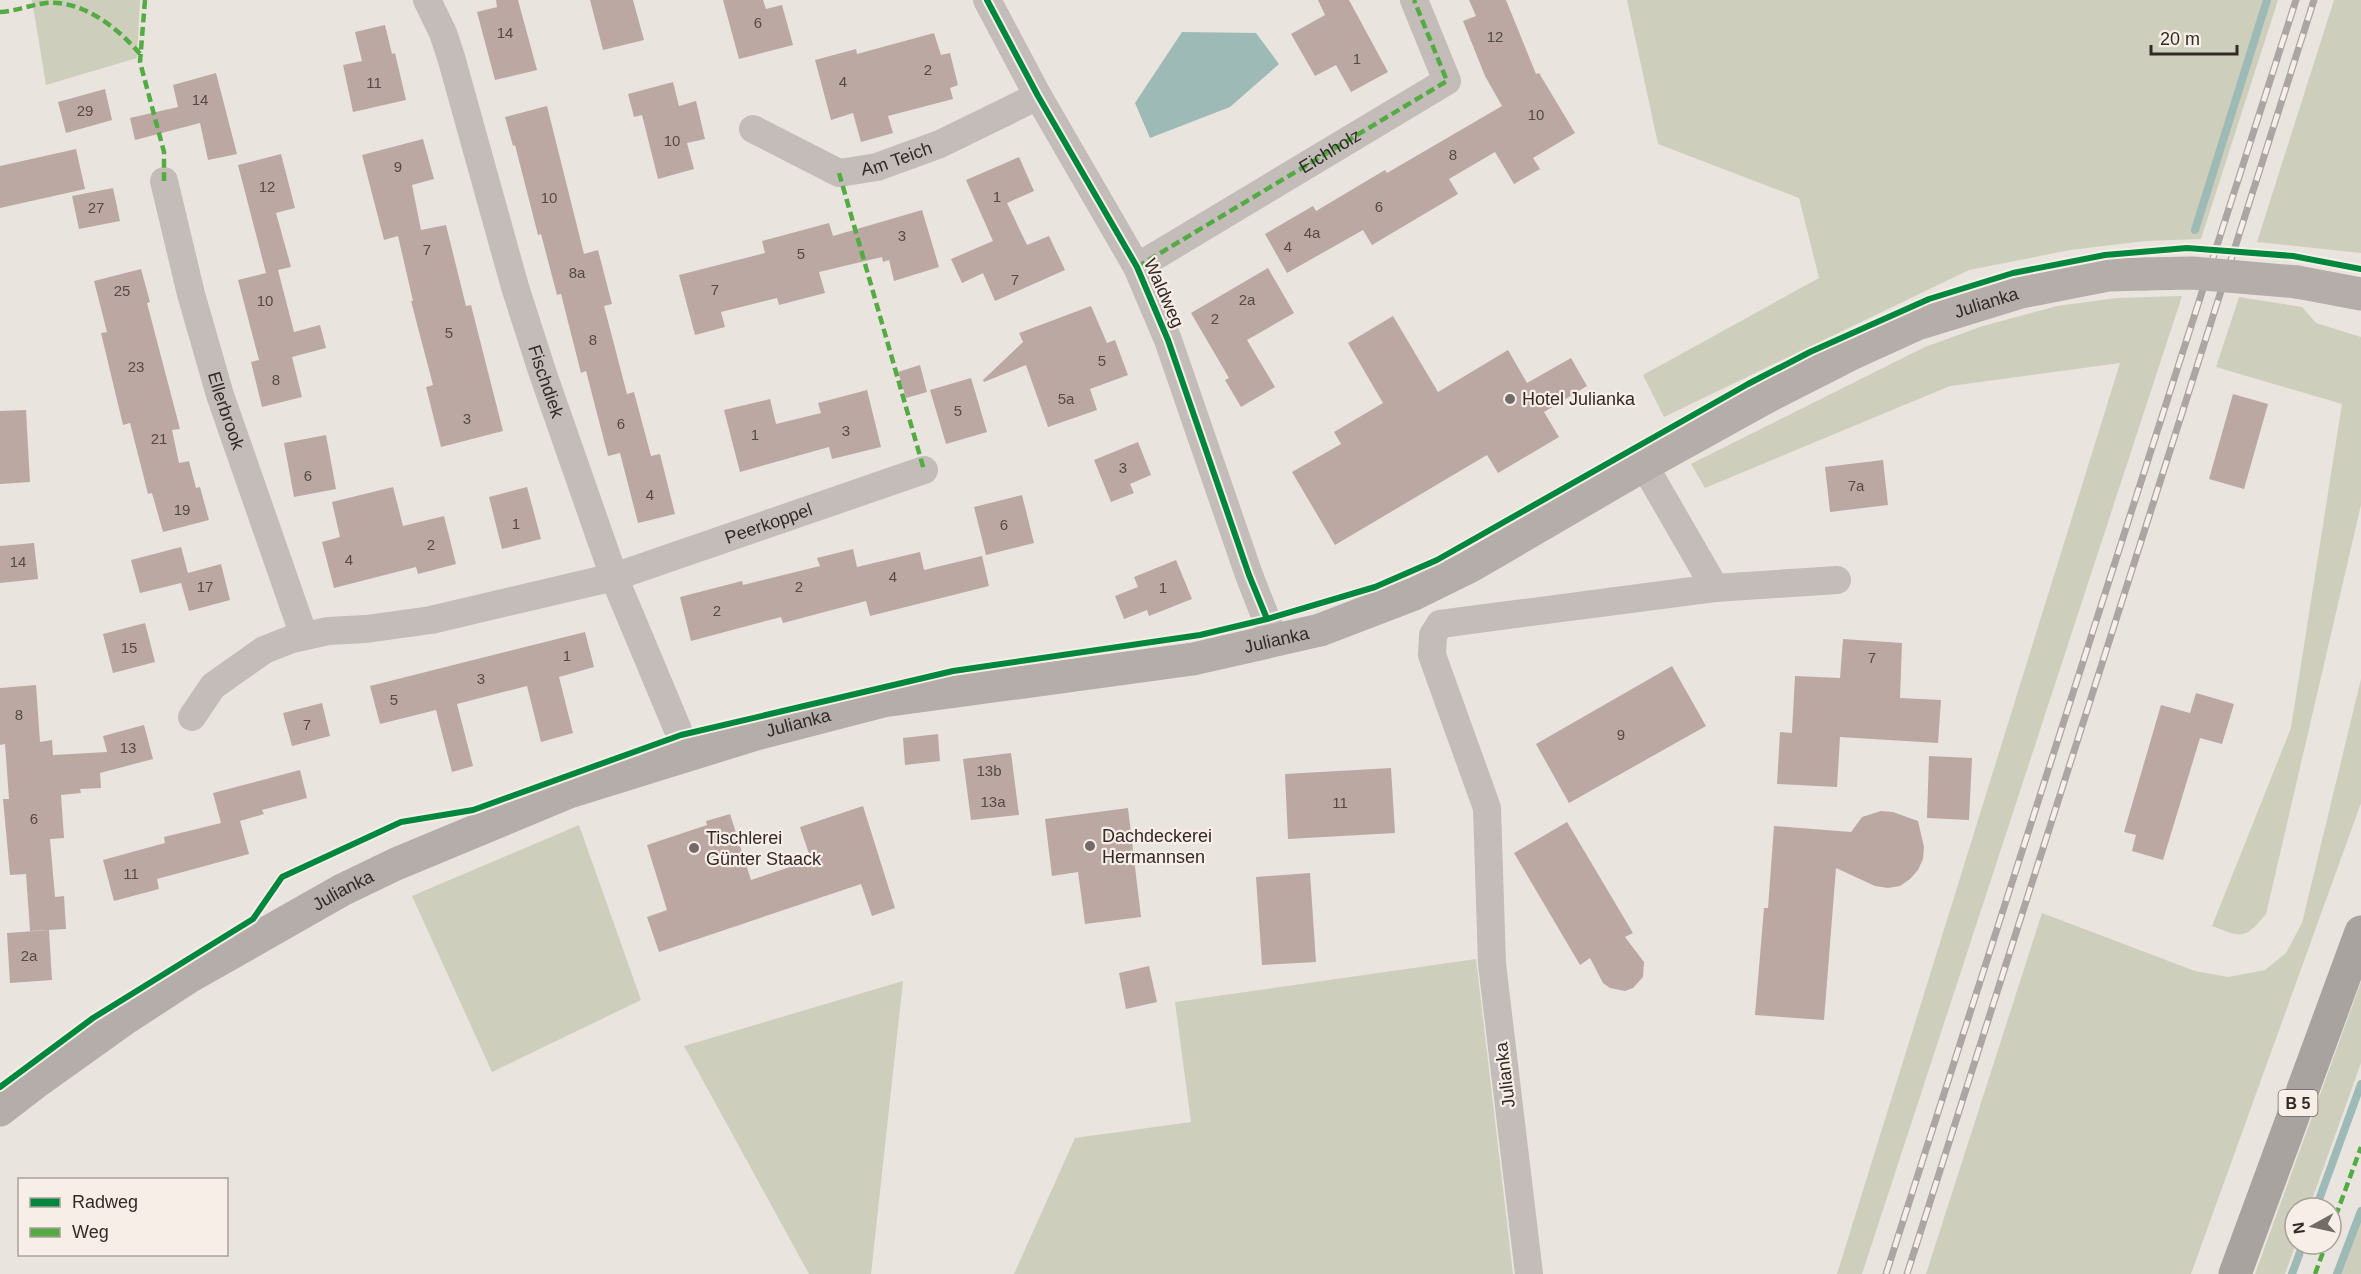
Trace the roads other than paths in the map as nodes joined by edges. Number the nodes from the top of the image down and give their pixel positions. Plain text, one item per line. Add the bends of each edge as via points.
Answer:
1 (427, 0) edge
2 (987, 0) edge
3 (1414, 0) edge
4 (1038, 96) junction
5 (753, 129) dead end
6 (164, 181) dead end
7 (1137, 267) junction
8 (2361, 294) edge
9 (1644, 465) junction
10 (924, 470) dead end
11 (614, 577) junction
12 (1837, 580) dead end
13 (1715, 588) junction
14 (304, 636) junction
15 (1275, 641) junction
16 (192, 717) dead end
17 (688, 754) junction
18 (2361, 932) edge
19 (0, 1110) edge
20 (1529, 1274) edge
21 (2235, 1274) edge

1 - 11 street, Fischdiek via 451,57 515,287
2 - 4 street, Waldweg
3 - 7 street, Eichholz via 1447,81
4 - 5 street, Am Teich via 940,144 878,167 838,173
4 - 7 street, Waldweg
6 - 14 street, Ellerbrook via 220,395
7 - 15 street, Waldweg via 1168,340
8 - 9 street, Julianka, bridge via 2297,282 2192,273 2108,276 2021,292 1917,324 1851,354
9 - 13 street
9 - 15 street, Julianka via 1469,567 1414,594 1320,630
10 - 11 street, Peerkoppel
11 - 14 street via 431,620
11 - 17 street, Fischdiek
12 - 13 street, Julianka
13 - 20 street, Julianka via 1440,624 1433,635 1432,655 1487,808 1492,964
14 - 16 street via 251,658 213,686
15 - 17 street, Julianka via 1193,659 883,701
17 - 19 street, Julianka via 569,792 342,890 189,977
18 - 21 highway, B 5

